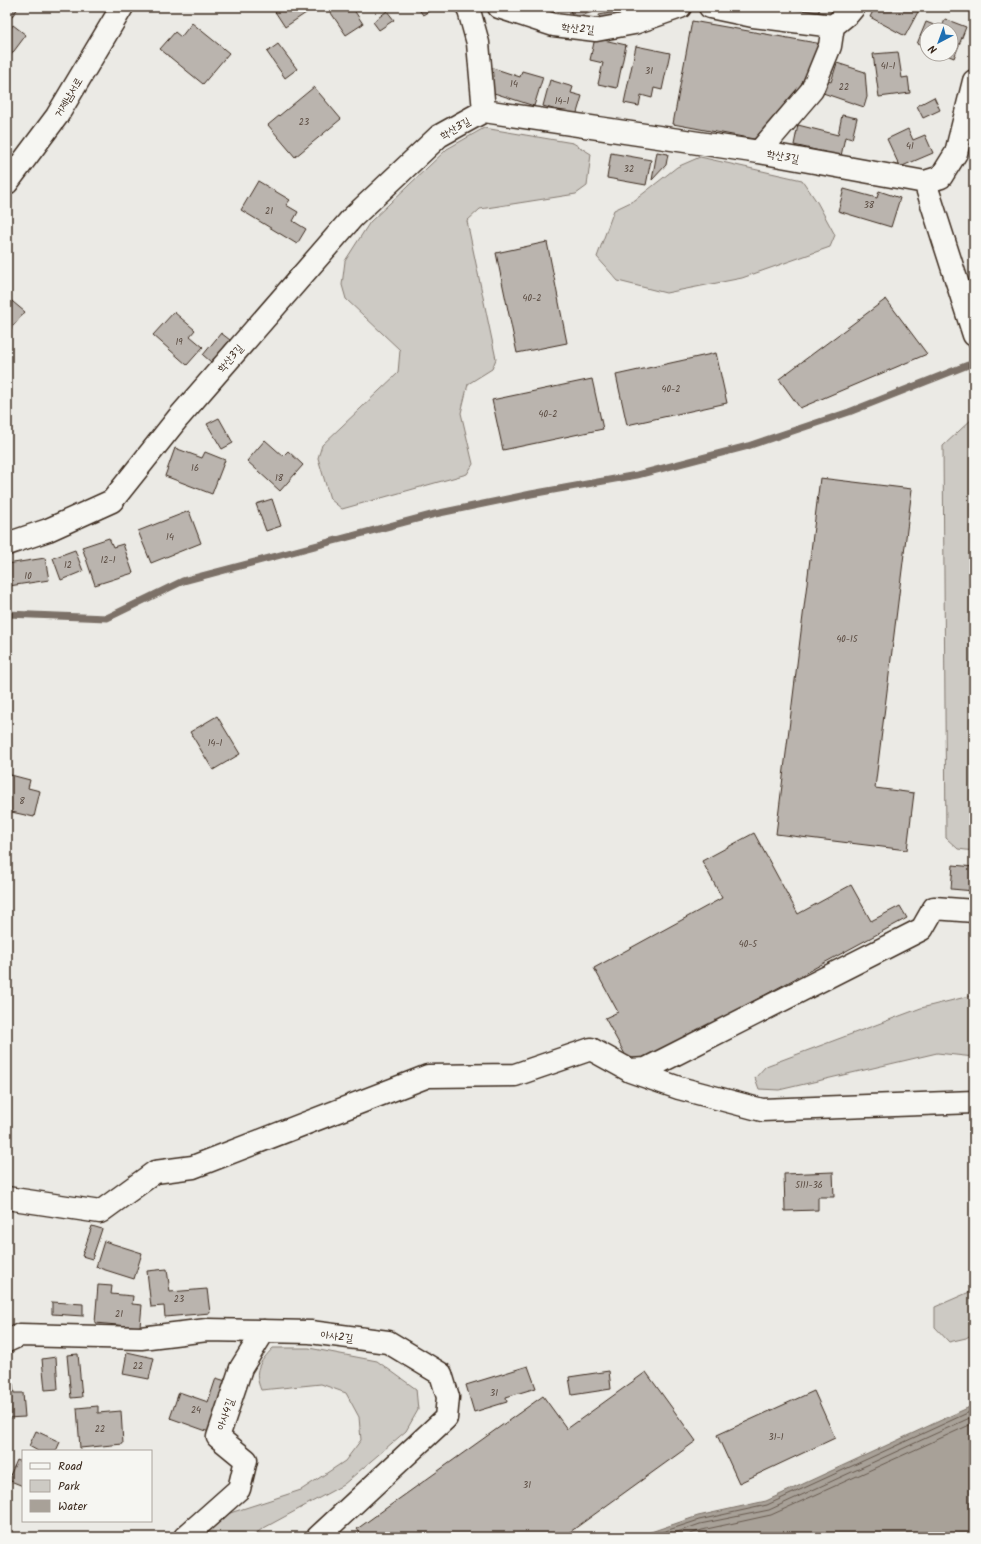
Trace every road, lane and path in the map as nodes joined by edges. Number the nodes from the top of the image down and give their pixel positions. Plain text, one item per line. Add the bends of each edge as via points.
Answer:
1 (122, 7) edge
2 (468, 7) edge
3 (499, 7) edge
4 (680, 7) edge
5 (710, 7) edge
6 (854, 7) edge
7 (833, 26) junction
8 (974, 81) edge
9 (484, 111) junction
10 (759, 152) junction
11 (924, 182) junction
12 (7, 183) edge
13 (974, 335) edge
14 (7, 544) edge
15 (974, 911) edge
16 (629, 1070) junction
17 (974, 1102) edge
18 (7, 1198) edge
19 (264, 1331) junction
20 (11, 1333) edge
21 (185, 1537) edge
22 (318, 1537) edge

1 - 12 street, 거제남서로 via 57,116
2 - 9 street via 478,43
3 - 4 street, 학산2길 via 554,25 596,30 634,23
5 - 7 street via 753,16
6 - 7 street
7 - 10 street via 830,46 812,90
8 - 11 street via 956,153 941,177
9 - 10 street, 학산3길
9 - 14 street, 학산3길 via 439,136 352,218 178,418 112,501 48,530
10 - 11 street, 학산3길
11 - 13 street
15 - 16 street via 934,908 922,929 646,1069
16 - 17 street via 679,1088 762,1110
16 - 18 street via 591,1049 515,1075 428,1076 193,1167 155,1172 100,1212
19 - 20 street, 아사2길 via 207,1330 140,1338
19 - 21 street, 아사4길 via 241,1368 218,1437 246,1460 239,1489
19 - 22 street, 아사2길 via 310,1332 388,1342 441,1374 448,1397 446,1418

